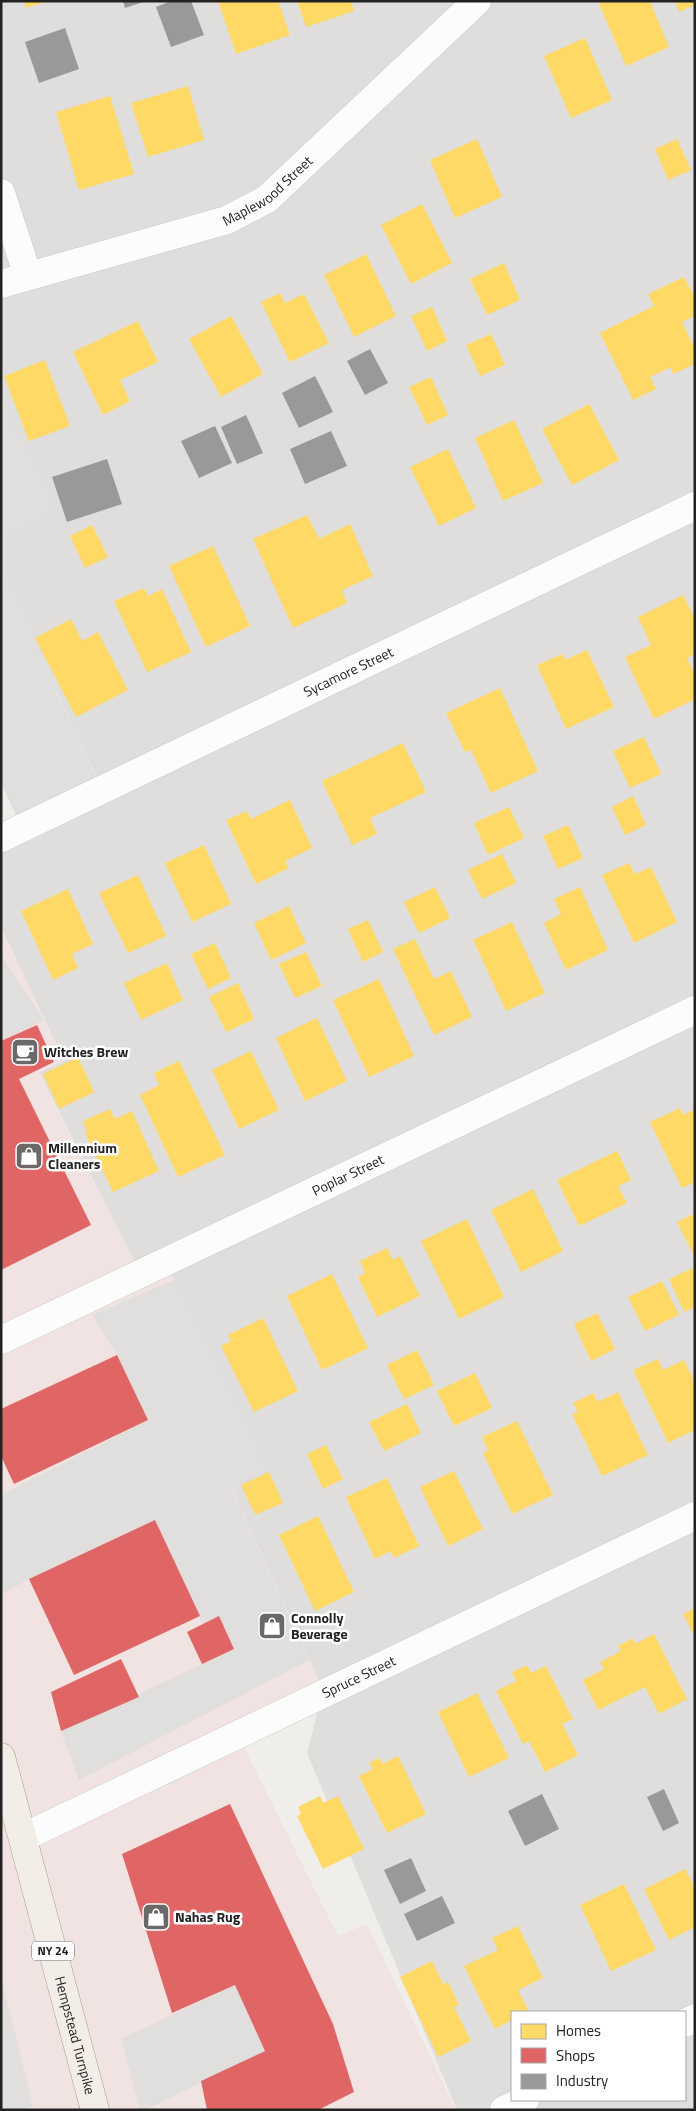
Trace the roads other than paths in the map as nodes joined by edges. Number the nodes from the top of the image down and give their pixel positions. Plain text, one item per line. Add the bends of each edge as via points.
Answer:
1 (477, 1) edge
2 (1, 193) edge
3 (28, 276) junction
4 (1, 284) edge
5 (695, 506) edge
6 (1, 838) edge
7 (695, 1010) edge
8 (1, 1340) edge
9 (695, 1516) edge
10 (1, 1757) edge
11 (24, 1837) junction
12 (523, 2101) edge
13 (95, 2110) edge
14 (504, 2110) edge

1 - 3 street, Maplewood Street via 267,199 227,220
2 - 3 street
3 - 4 street, Maplewood Street
5 - 6 street, Sycamore Street
7 - 8 street, Poplar Street
9 - 11 street, Spruce Street
10 - 11 main road, Hempstead Turnpike / NY 24
11 - 13 main road, Hempstead Turnpike / NY 24
12 - 14 street

